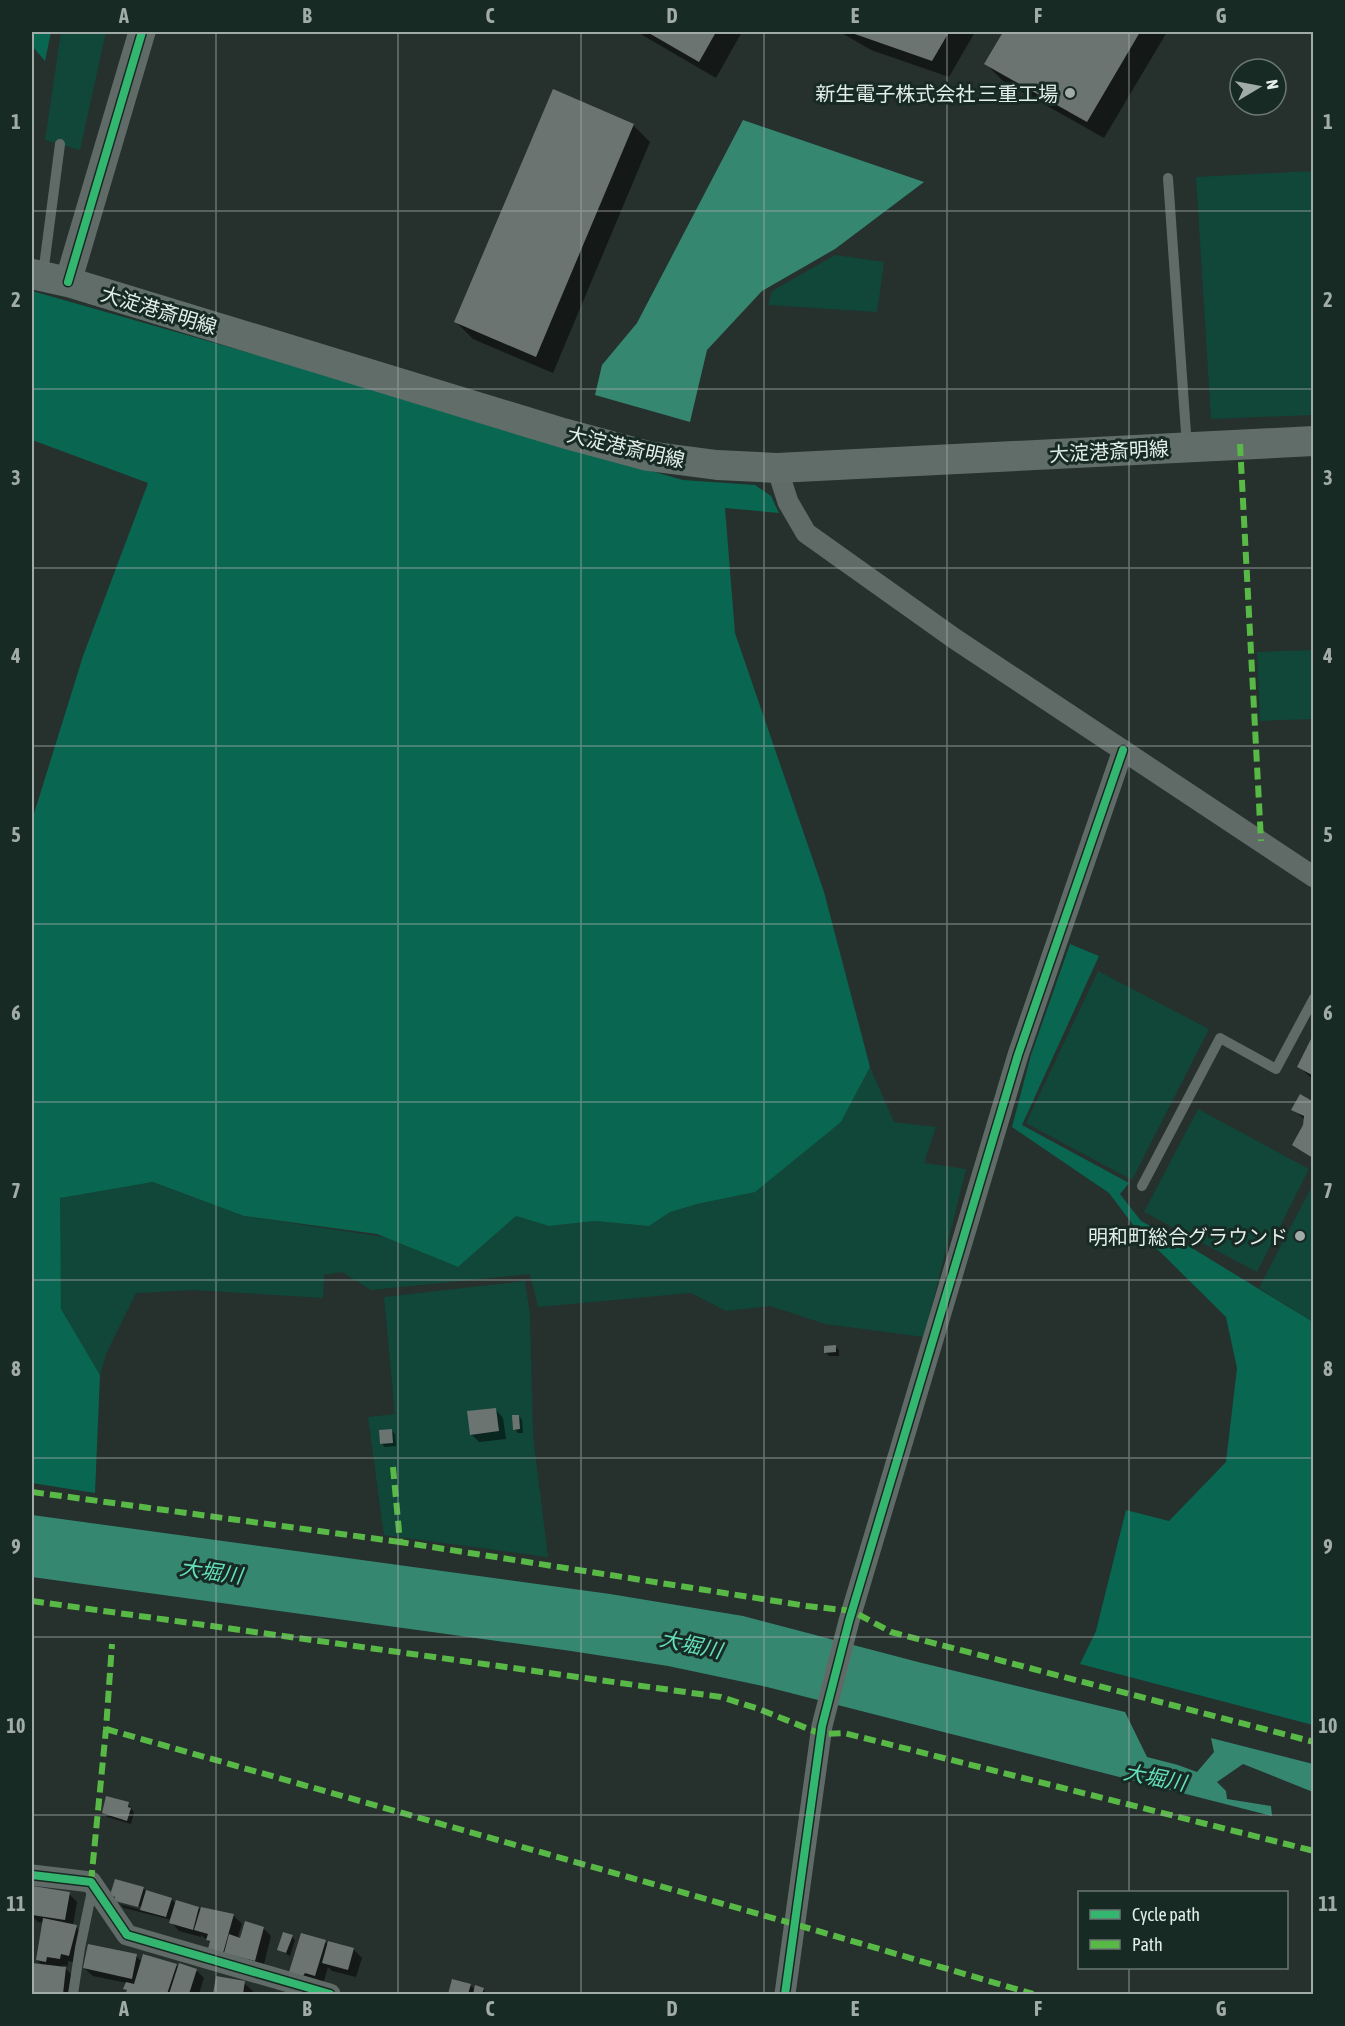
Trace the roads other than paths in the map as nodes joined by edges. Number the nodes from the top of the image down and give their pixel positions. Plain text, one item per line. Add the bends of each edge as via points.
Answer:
1 (142, 32) edge
2 (60, 144) dead end
3 (1168, 178) dead end
4 (47, 278) edge
5 (1314, 441) edge
6 (1187, 447) junction
7 (777, 468) junction
8 (1123, 750) junction
9 (1314, 876) edge
10 (1314, 998) edge
11 (1142, 1186) dead end
12 (32, 1875) edge
13 (93, 1886) junction
14 (73, 1995) edge
15 (330, 1995) edge
16 (785, 1995) edge

1 - 4 street
2 - 4 lane
3 - 6 lane
4 - 7 main road, 大淀港斎明線 via 648,456
5 - 6 main road, 大淀港斎明線
6 - 7 main road, 大淀港斎明線
7 - 8 street via 788,502 806,533 955,639
8 - 9 street
8 - 16 street via 1018,1055 849,1621 822,1726
10 - 11 lane via 1276,1068 1220,1038
12 - 13 street via 91,1882
13 - 14 lane
13 - 15 street via 127,1935

